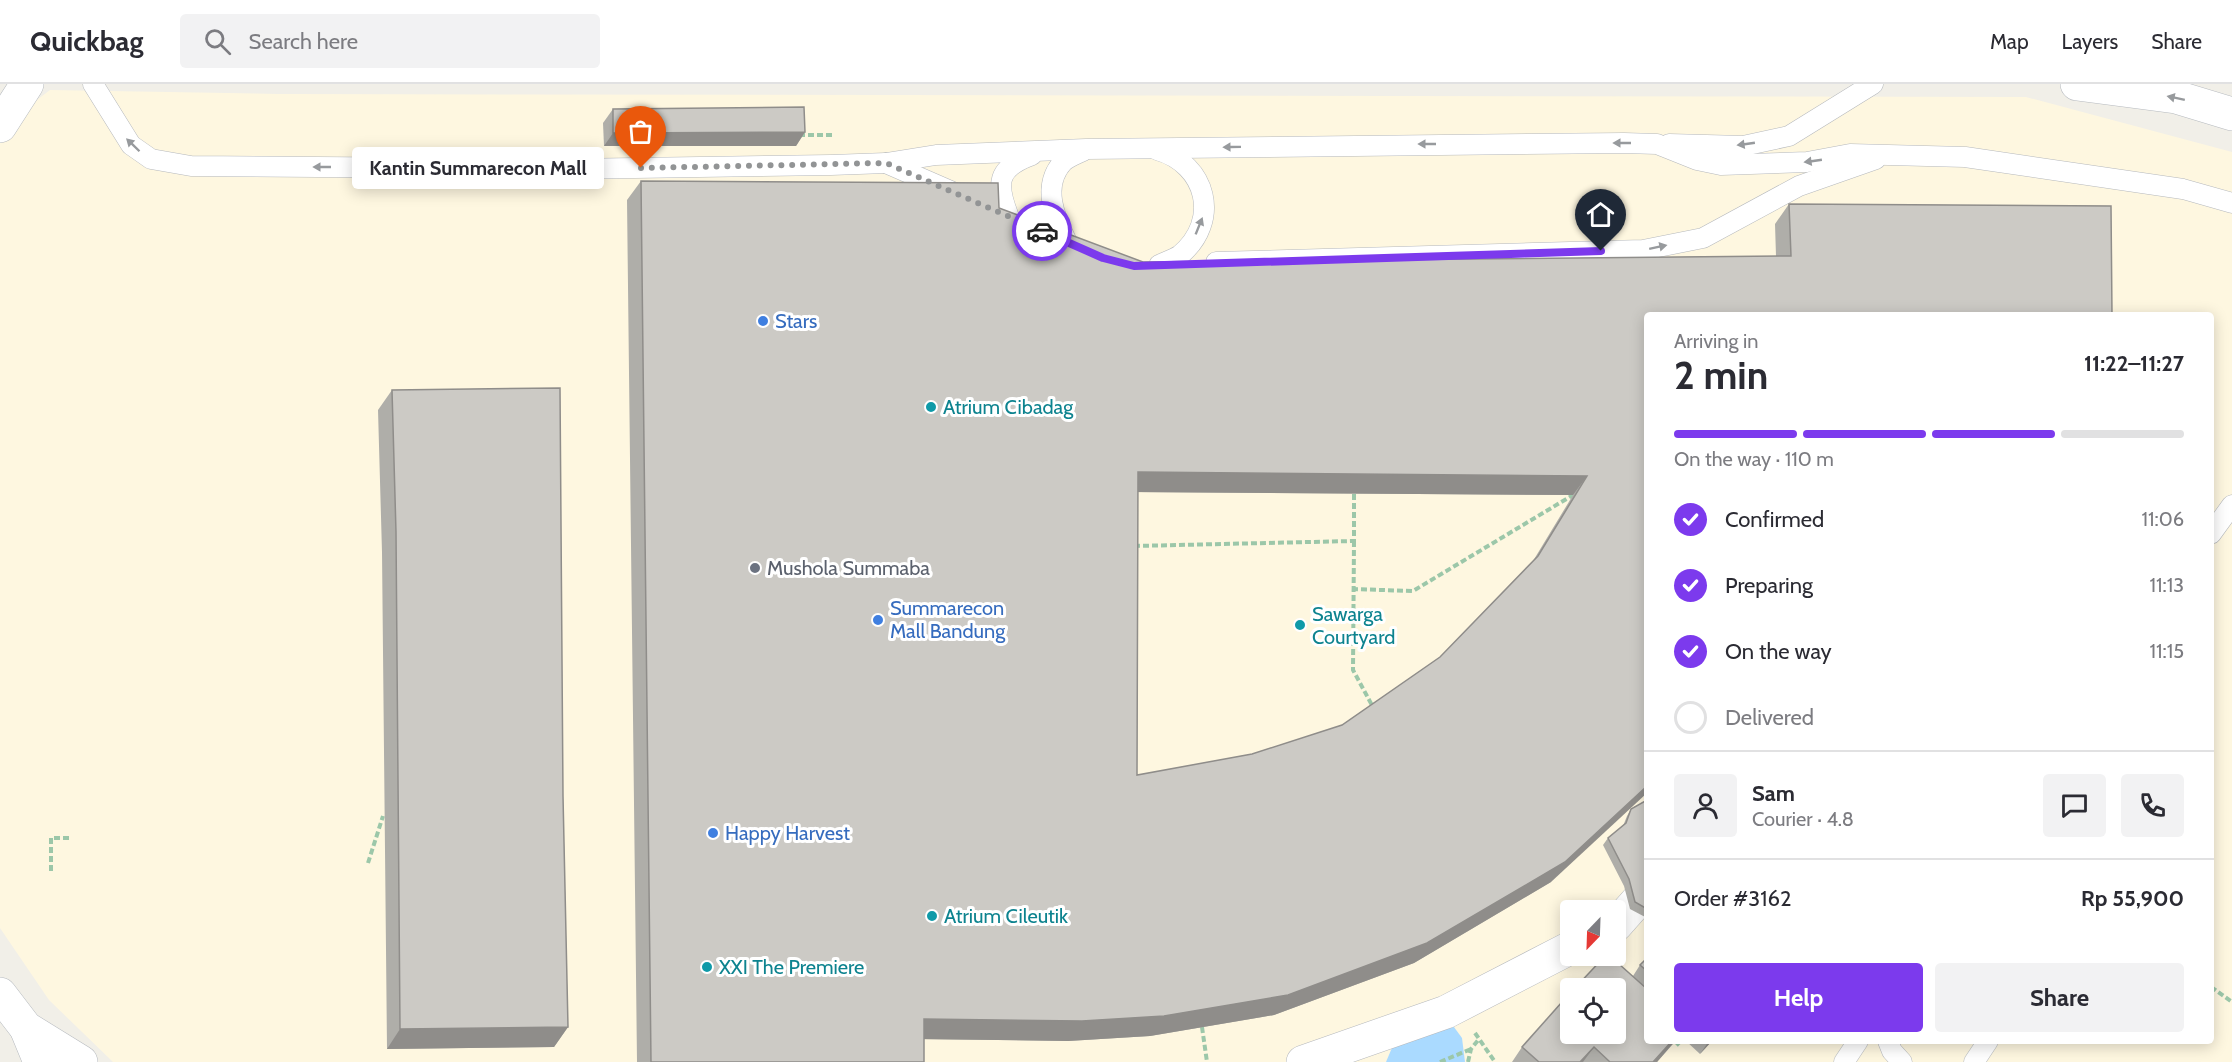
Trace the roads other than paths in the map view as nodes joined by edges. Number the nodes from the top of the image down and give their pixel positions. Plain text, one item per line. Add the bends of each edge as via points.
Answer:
1 (27, 84) edge
2 (35, 84) edge
3 (93, 84) edge
4 (1873, 84) edge
5 (2077, 84) edge
6 (2232, 114) edge
7 (0, 126) edge
8 (1657, 144) junction
9 (1148, 148) junction
10 (1086, 149) junction
11 (1043, 151) junction
12 (1892, 154) junction
13 (886, 163) junction
14 (968, 199) edge
15 (2232, 203) edge
16 (989, 208) edge
17 (1009, 217) junction
18 (2232, 505) edge
19 (2214, 530) edge
20 (1644, 893) edge
21 (1626, 914) edge
22 (1560, 953) edge
23 (0, 994) edge
24 (26, 1028) junction
25 (1856, 1044) edge
26 (1889, 1044) edge
27 (1986, 1044) edge
28 (40, 1062) edge
29 (81, 1062) edge
30 (1303, 1062) edge
31 (1844, 1062) edge
32 (1902, 1062) edge
33 (1974, 1062) edge

1 - 2 street
1 - 7 street
13 -> 3 lane via 570,169 191,166 151,159 131,145
4 -> 8 lane via 1789,136 1743,146
6 -> 5 street via 2176,97
8 -> 9 lane
12 -> 8 lane via 1721,165 1696,160
9 - 10 lane
9 - 12 lane via 1171,154 1192,169 1202,188 1204,212 1193,239 1179,256 1150,265 1643,250 1703,238 1799,186
10 - 11 lane
10 - 17 lane via 1063,162 1053,184 1052,205 1076,246
11 - 13 lane via 936,154
11 - 17 lane via 1017,160 1005,171 999,185
12 - 15 lane via 2039,166 2183,189
13 - 14 lane
16 - 17 lane
18 - 19 lane
20 - 21 street
22 - 30 street via 1446,1012
23 - 24 street
24 - 28 street
24 - 29 street
25 - 31 lane
26 - 32 lane
27 - 33 lane

